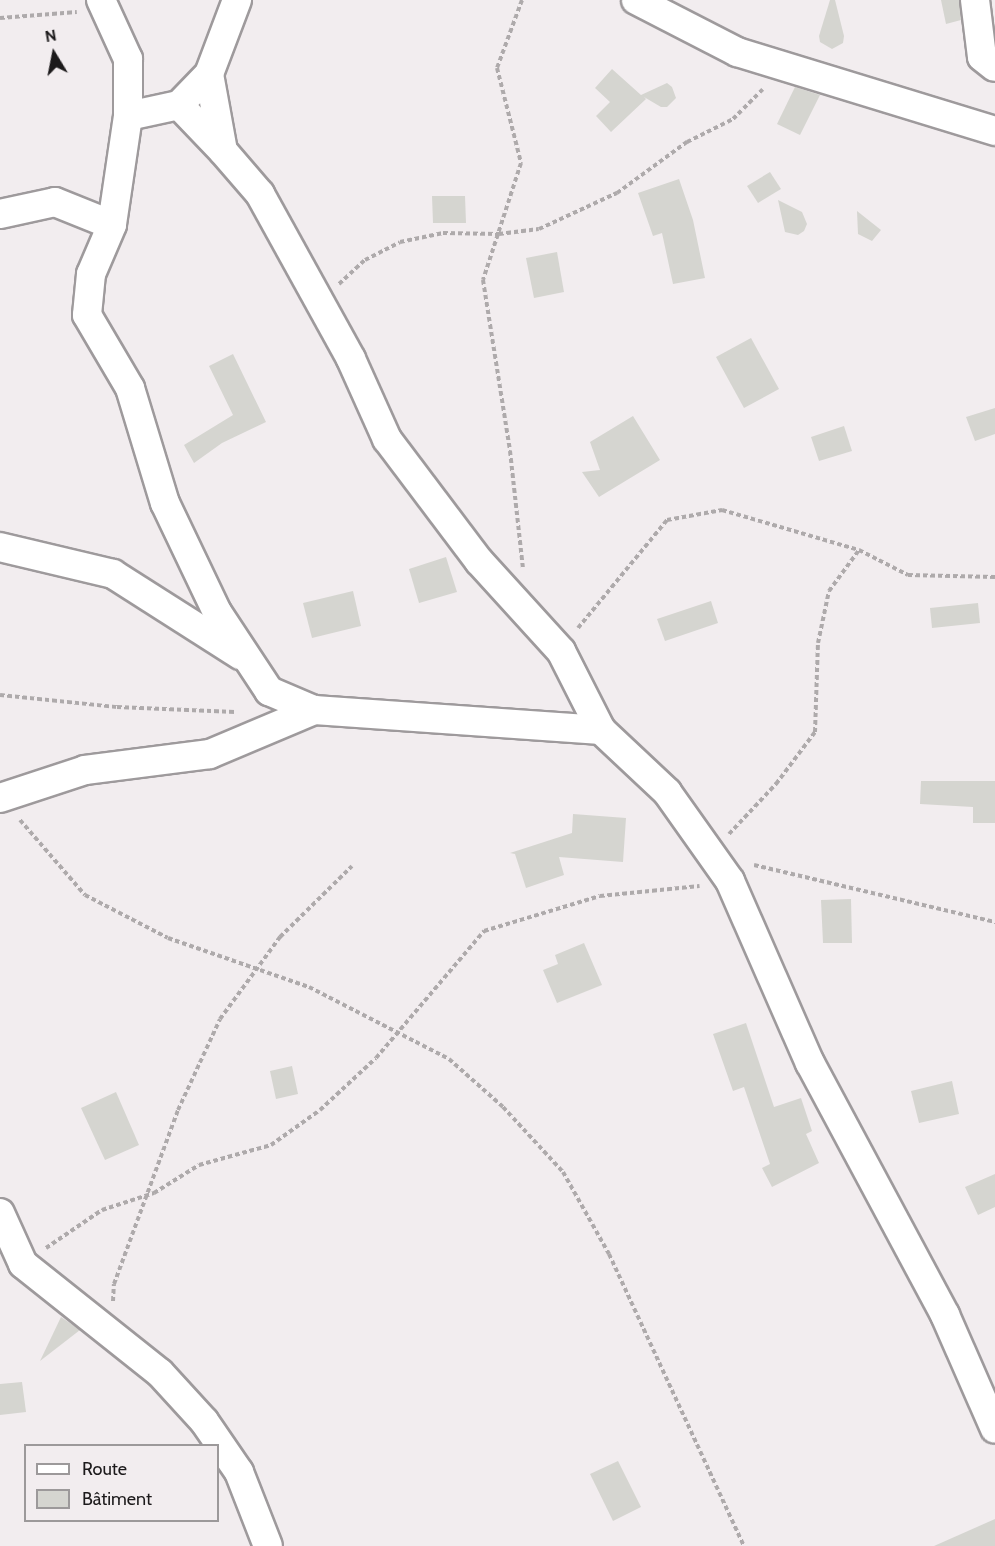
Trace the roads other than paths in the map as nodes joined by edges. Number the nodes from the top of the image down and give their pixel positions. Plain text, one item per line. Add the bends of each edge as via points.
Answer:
1 (237, 0) edge
2 (636, 0) edge
3 (975, 0) edge
4 (103, 5) edge
5 (995, 67) edge
6 (210, 74) junction
7 (179, 105) junction
8 (128, 116) junction
9 (995, 131) edge
10 (223, 150) junction
11 (0, 214) edge
12 (112, 225) junction
13 (0, 547) edge
14 (250, 661) junction
15 (314, 710) junction
16 (601, 730) junction
17 (0, 797) edge
18 (0, 1213) edge
19 (12, 1265) edge
20 (995, 1429) edge
21 (268, 1546) edge

1 - 6 street
2 - 9 street via 737,52
3 - 5 street via 982,57
4 - 8 street via 129,59
6 - 7 street
6 - 10 street
7 - 8 street
7 - 10 street
8 - 12 street
10 - 16 street via 260,194 351,359 387,439 479,561 561,651
11 - 12 street via 55,202
12 - 14 street via 91,274 87,315 130,388 165,503 217,612
13 - 14 street via 113,574
14 - 15 street via 269,691
15 - 16 street
15 - 17 street via 210,754 85,770
16 - 20 street via 667,792 730,881 810,1063 945,1315
18 - 19 street
19 - 21 street via 160,1372 204,1421 239,1472

